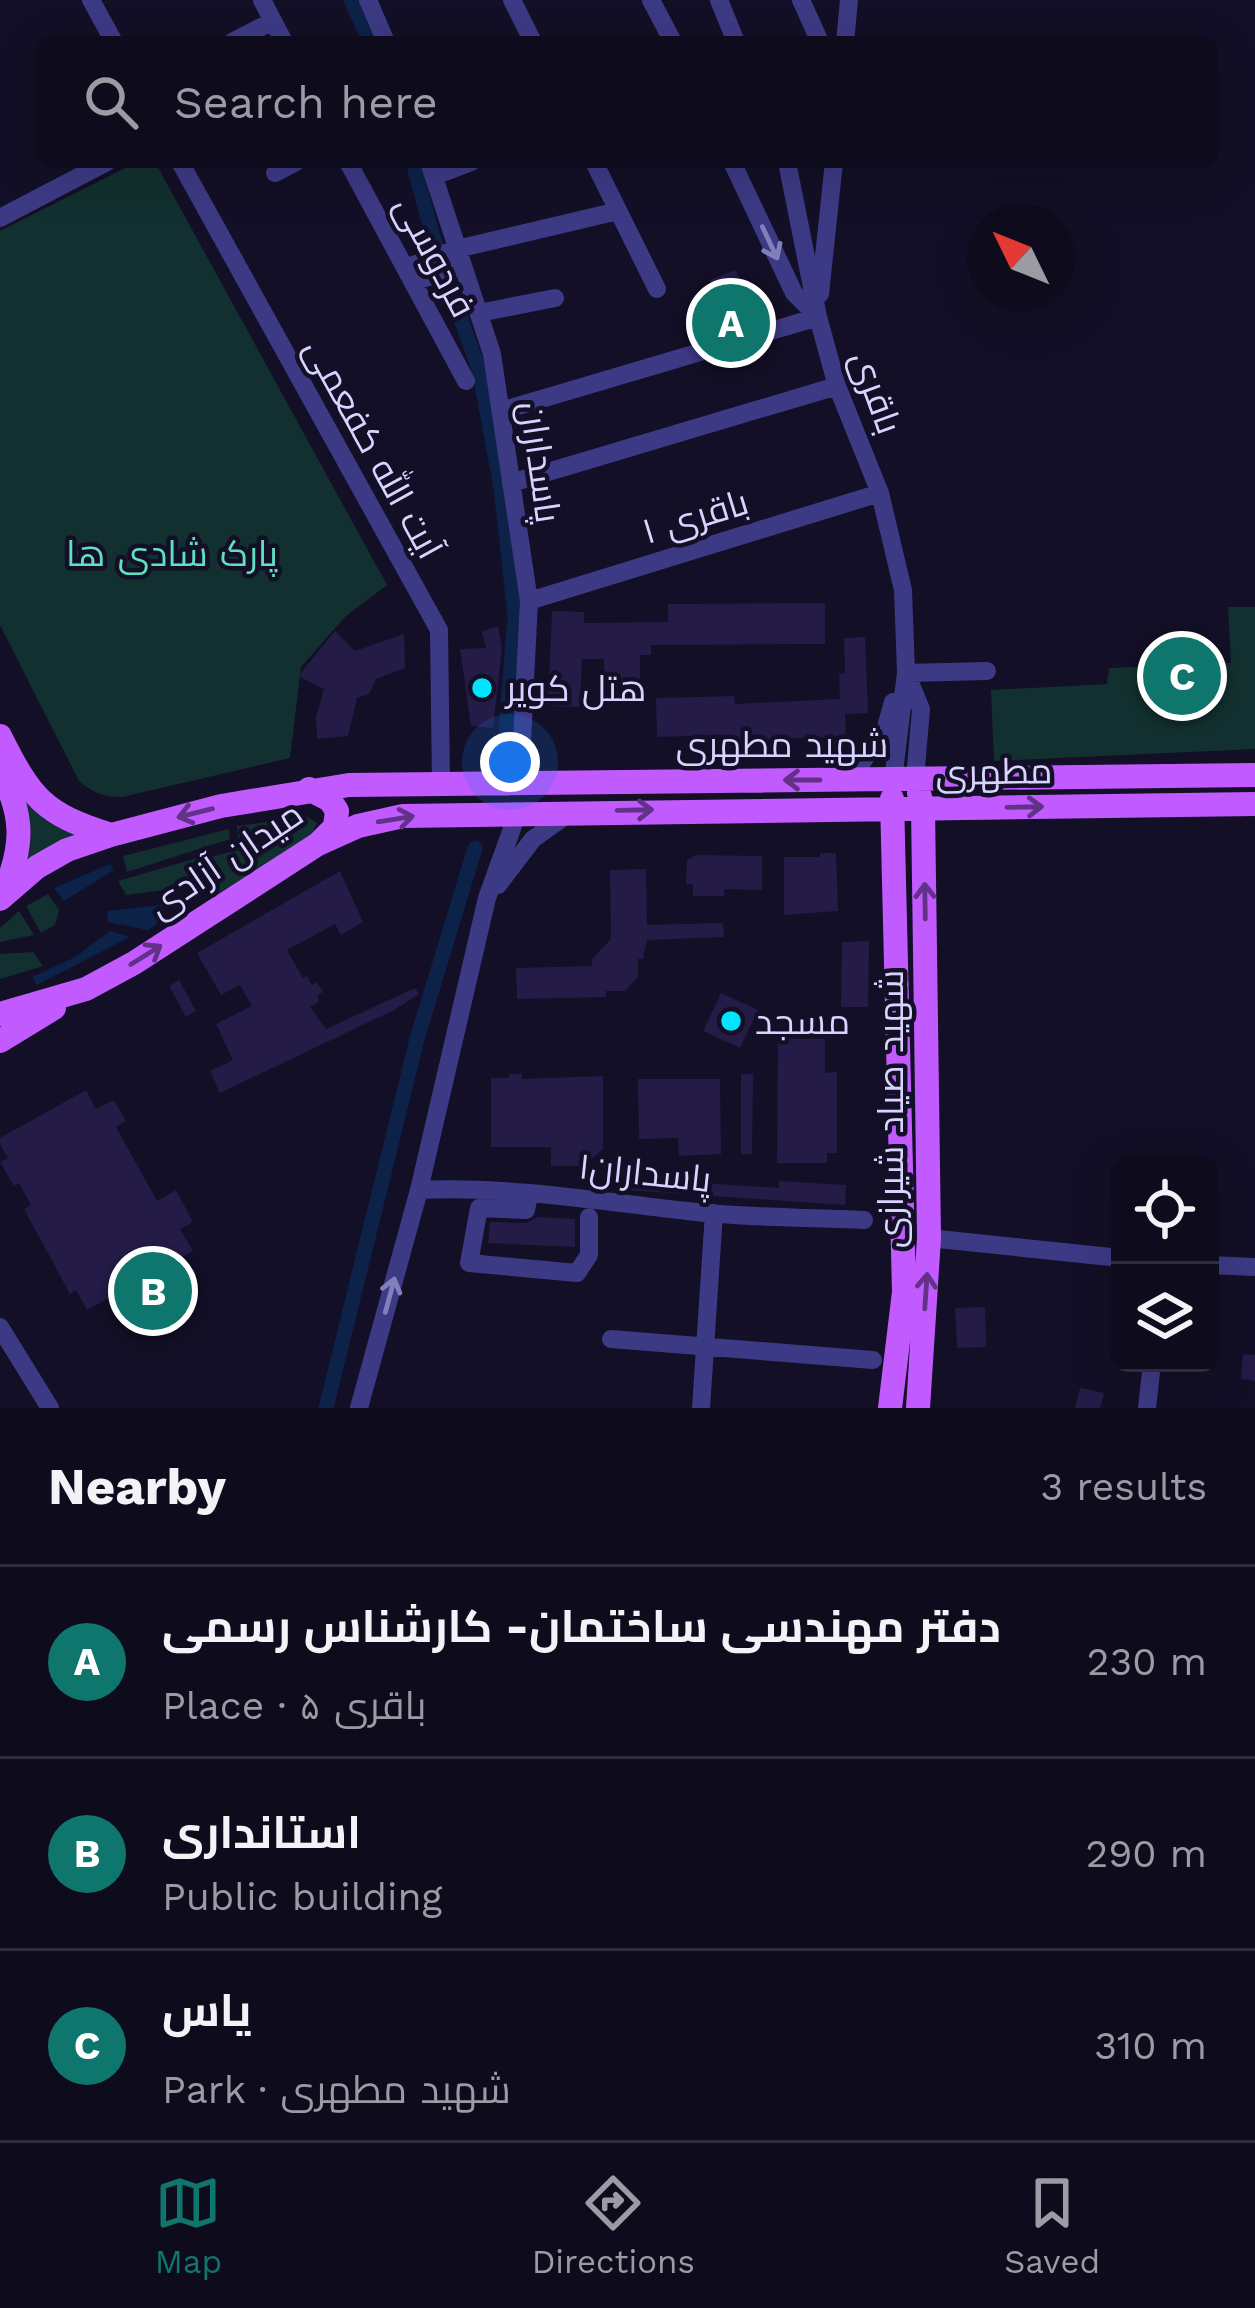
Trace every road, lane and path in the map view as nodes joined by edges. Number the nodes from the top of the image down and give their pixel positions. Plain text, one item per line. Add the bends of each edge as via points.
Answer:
1 (91, 0) edge
2 (262, 0) edge
3 (368, 0) edge
4 (512, 0) edge
5 (651, 0) edge
6 (718, 0) edge
7 (801, 0) edge
8 (849, 0) edge
9 (273, 22) junction
10 (107, 36) edge
11 (244, 36) edge
12 (281, 36) edge
13 (383, 36) edge
14 (530, 36) edge
15 (670, 36) edge
16 (733, 36) edge
17 (817, 36) edge
18 (846, 36) edge
19 (96, 168) edge
20 (183, 168) edge
21 (285, 168) edge
22 (351, 168) edge
23 (596, 168) edge
24 (735, 168) edge
25 (788, 168) edge
26 (833, 168) edge
27 (432, 169) edge
28 (275, 173) dead end
29 (618, 211) junction
30 (0, 218) edge
31 (461, 260) junction
32 (410, 277) junction
33 (657, 290) dead end
34 (555, 298) dead end
35 (479, 314) junction
36 (818, 316) junction
37 (466, 381) dead end
38 (837, 386) junction
39 (500, 411) junction
40 (511, 483) junction
41 (880, 494) junction
42 (529, 601) junction
43 (905, 668) junction
44 (987, 670) dead end
45 (0, 736) edge
46 (0, 770) edge
47 (1255, 775) edge
48 (850, 780) junction
49 (904, 780) junction
50 (520, 781) junction
51 (441, 784) junction
52 (309, 789) junction
53 (1255, 804) edge
54 (923, 808) junction
55 (892, 810) junction
56 (572, 811) junction
57 (518, 812) junction
58 (111, 835) junction
59 (318, 844) junction
60 (1, 897) edge
61 (487, 898) junction
62 (86, 989) junction
63 (0, 1014) edge
64 (0, 1041) edge
65 (419, 1190) junction
66 (529, 1194) junction
67 (714, 1213) junction
68 (589, 1216) dead end
69 (864, 1220) dead end
70 (929, 1238) junction
71 (1111, 1257) edge
72 (1219, 1265) edge
73 (1255, 1267) edge
74 (1, 1332) edge
75 (611, 1340) dead end
76 (705, 1345) junction
77 (873, 1360) dead end
78 (1151, 1372) edge
79 (50, 1408) edge
80 (359, 1408) edge
81 (701, 1408) edge
82 (890, 1408) edge
83 (918, 1408) edge
84 (1147, 1408) edge

1 - 10 street
2 - 9 street
3 - 13 street
4 - 14 street
5 - 15 street
6 - 16 street
7 - 17 street
8 - 18 street
9 - 11 street
9 - 12 street
19 - 30 street
20 - 51 street, آیت الله کفعمی via 439,630
21 - 28 street
22 - 32 street, فردوسی
23 - 29 street
24 -> 36 street, باقری via 794,293
25 - 36 street
26 - 36 street
27 - 31 street, پاسداران
29 - 31 street
29 - 33 street
31 - 32 street
31 - 35 street, پاسداران
32 - 37 street, فردوسی
34 - 35 street
35 - 39 street, پاسداران
36 - 38 street, باقری
36 - 39 street
38 - 40 street
38 - 41 street, باقری
39 - 40 street, پاسداران
40 - 42 street, پاسداران
41 - 42 street, باقری ۱
41 - 43 street, باقری via 903,590
42 - 50 street, پاسداران
43 - 44 street
43 - 48 street via 886,727
43 - 49 street via 921,709
45 - 58 main road via 41,802 68,822
46 - 60 main road via 22,830
47 - 49 main road, شهید مطهری
48 - 49 main road, شهید مطهری
48 -> 50 main road, شهید مطهری
49 - 54 main road, شهید صیاد شیرازی
49 - 55 main road, شهید صیاد شیرازی
50 - 51 main road, شهید مطهری
50 - 57 main road
51 - 52 main road, شهید مطهری
52 -> 58 main road, میدان آزادی
52 - 59 main road, میدان آزادی via 337,812
54 -> 53 main road, مطهری
54 - 55 main road, مطهری
70 -> 54 main road, شهید صیاد شیرازی
56 -> 55 main road, مطهری
55 - 82 main road, شهید صیاد شیرازی via 904,1292
56 - 57 main road, مطهری
56 - 61 street via 533,838
59 -> 57 main road via 403,816
57 - 61 street
58 - 60 main road, میدان آزادی via 52,859
62 -> 59 main road, میدان آزادی
61 - 65 street
62 - 63 main road, میدان آزادی
62 - 64 main road
65 - 66 street, پاسداران۱
80 -> 65 street
66 - 67 street, پاسداران۱
66 - 68 street via 526,1210 478,1208 470,1263 577,1273 590,1256
67 - 69 street, پاسداران۱
67 - 76 street
70 - 71 street
83 -> 70 main road, شهید صیاد شیرازی
72 - 73 street
74 - 79 street
75 - 76 street
76 - 77 street
76 - 81 street
78 - 84 street

